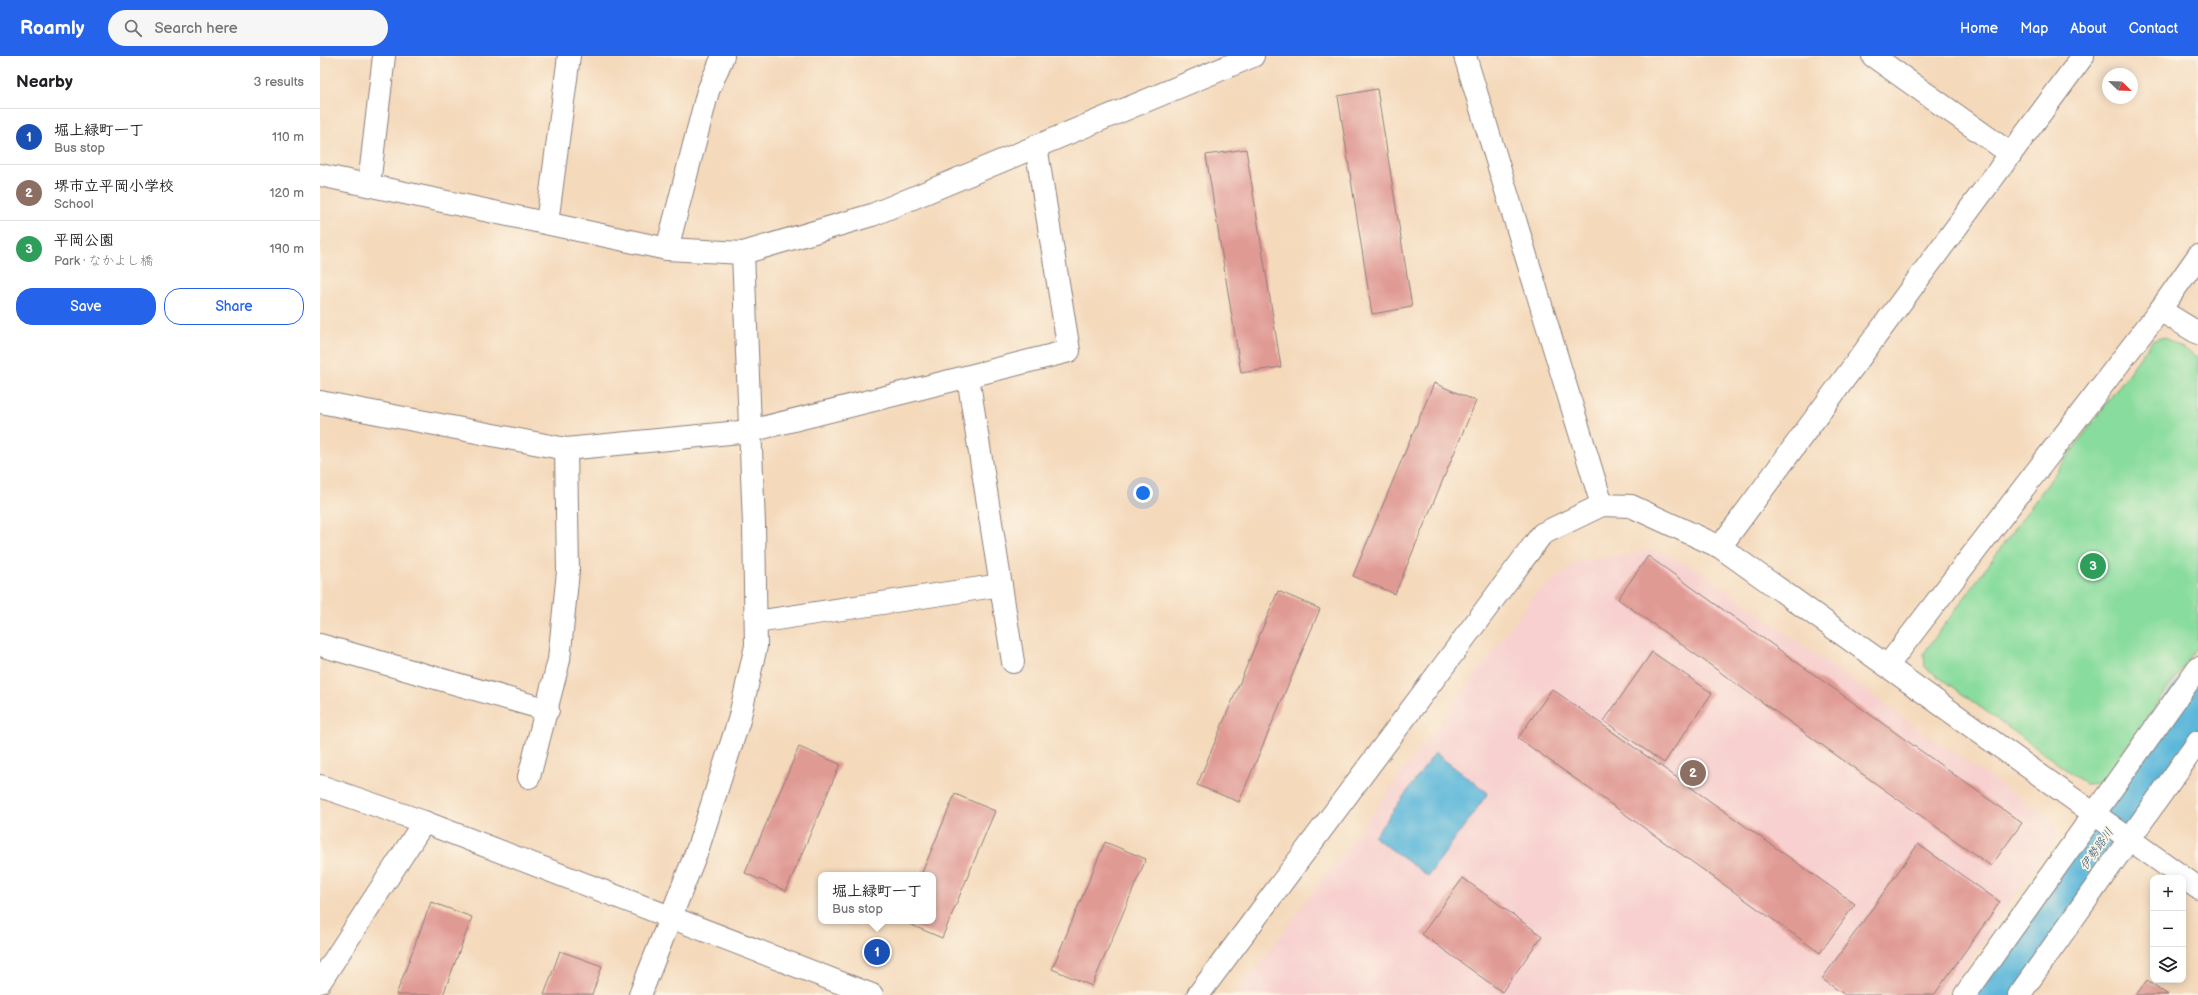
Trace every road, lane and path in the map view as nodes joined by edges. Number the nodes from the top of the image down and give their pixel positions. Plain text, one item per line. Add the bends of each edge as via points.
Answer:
1 (384, 56) edge
2 (569, 56) edge
3 (723, 56) edge
4 (1253, 56) edge
5 (1465, 56) edge
6 (1873, 56) edge
7 (2083, 56) edge
8 (1036, 146) junction
9 (2011, 154) junction
10 (320, 175) edge
11 (369, 185) junction
12 (548, 223) junction
13 (668, 249) junction
14 (743, 253) junction
15 (2198, 256) edge
16 (2160, 310) junction
17 (2198, 333) edge
18 (968, 376) junction
19 (320, 402) edge
20 (750, 431) junction
21 (566, 449) junction
22 (1602, 506) junction
23 (1720, 547) junction
24 (1001, 585) junction
25 (756, 622) junction
26 (320, 645) edge
27 (1013, 662) dead end
28 (1888, 665) junction
29 (2198, 668) edge
30 (548, 710) junction
31 (2198, 742) edge
32 (529, 777) dead end
33 (320, 786) edge
34 (2099, 816) junction
35 (424, 822) junction
36 (2125, 835) junction
37 (2198, 888) edge
38 (671, 918) junction
39 (320, 982) edge
40 (640, 995) edge
41 (872, 995) edge
42 (1198, 995) edge
43 (1965, 995) edge
44 (2019, 995) edge

1 - 11 street
2 - 12 street
3 - 13 street via 708,91
4 - 8 street
5 - 22 street
6 - 9 street
7 - 9 street
8 - 14 street via 872,215
8 - 18 street via 1068,351
9 - 23 street
10 - 11 street
11 - 12 street
12 - 13 street
13 - 14 street
14 - 20 street
15 - 16 street
16 - 17 street
16 - 28 street
18 - 20 street
18 - 24 street
19 - 21 street
20 - 21 street
20 - 25 street
21 - 30 street via 568,571 559,660
22 - 23 street via 1631,506
22 - 42 street via 1542,534
23 - 28 street
24 - 25 street
24 - 27 street
25 - 38 street via 756,646 739,720 698,848
26 - 30 street
28 - 34 street
29 - 34 street
30 - 32 street
31 - 36 street
33 - 35 street
34 - 36 street
34 - 43 street
35 - 38 street
35 - 39 street
36 - 37 street
36 - 44 street
38 - 40 street
38 - 41 street

